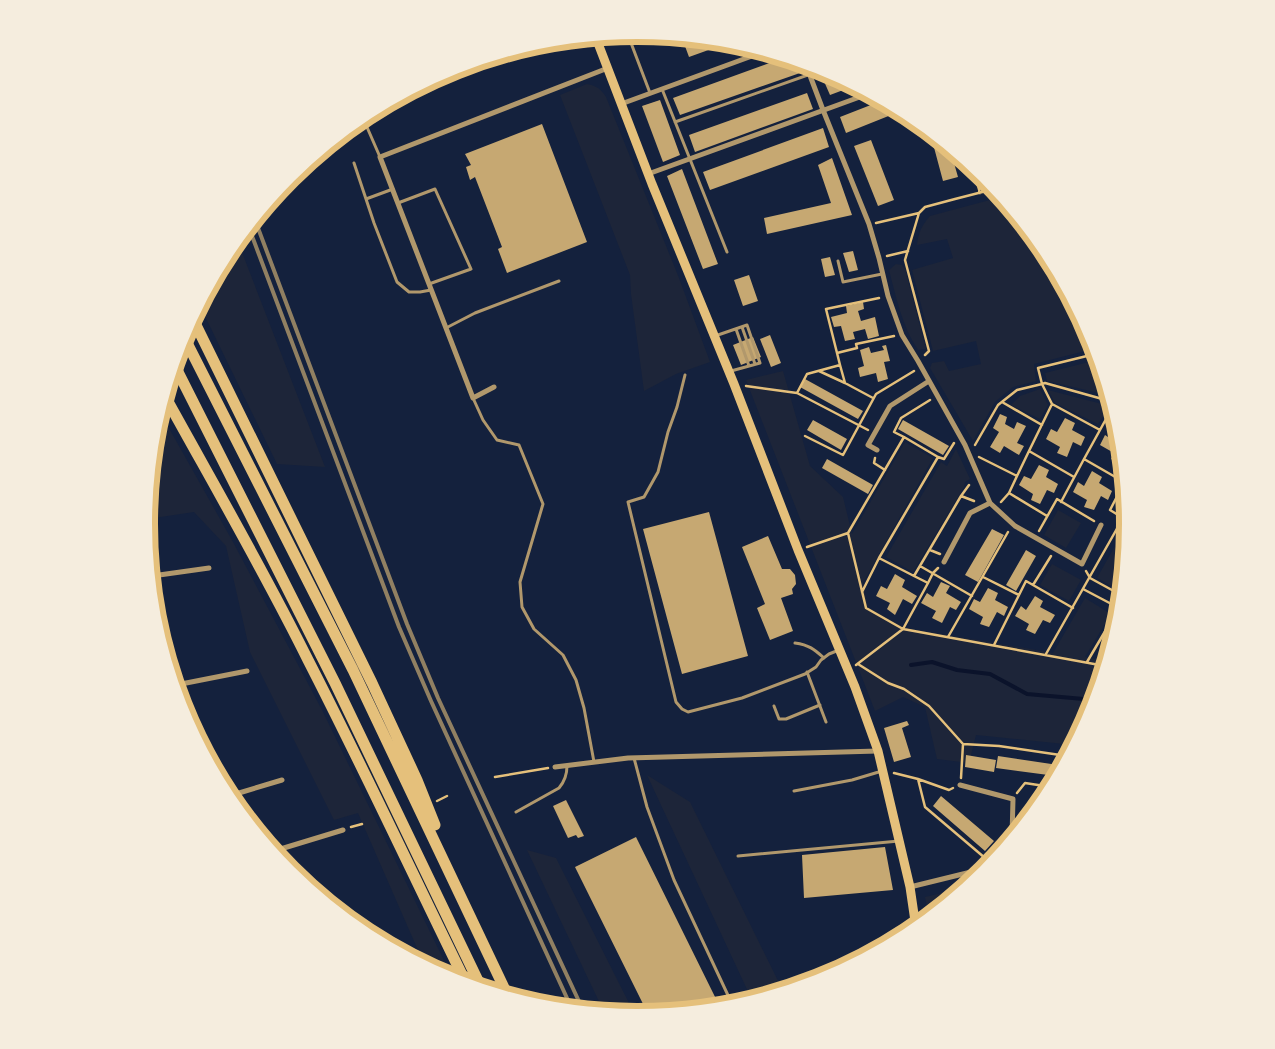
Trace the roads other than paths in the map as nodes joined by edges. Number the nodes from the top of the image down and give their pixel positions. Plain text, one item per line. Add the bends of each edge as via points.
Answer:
1 (631, 42) edge
2 (599, 45) edge
3 (746, 55) edge
4 (608, 68) junction
5 (810, 74) joint
6 (662, 89) junction
7 (650, 93) junction
8 (860, 97) edge
9 (621, 104) junction
10 (823, 110) junction
11 (675, 122) junction
12 (367, 126) edge
13 (380, 157) junction
14 (690, 159) junction
15 (354, 163) dead end
16 (648, 174) junction
17 (393, 189) junction
18 (366, 199) junction
19 (398, 203) junction
20 (727, 252) dead end
21 (838, 261) dead end
22 (883, 274) junction
23 (559, 281) dead end
24 (431, 287) junction
25 (198, 327) edge
26 (446, 328) junction
27 (736, 329) junction
28 (714, 337) junction
29 (189, 347) edge
30 (750, 366) junction
31 (729, 372) junction
32 (180, 375) edge
33 (685, 375) dead end
34 (929, 381) junction
35 (494, 388) dead end
36 (474, 398) junction
37 (171, 406) edge
38 (877, 450) road end
39 (990, 503) junction
40 (1101, 525) road end
41 (944, 562) road end
42 (209, 568) dead end
43 (159, 575) edge
44 (795, 643) dead end
45 (840, 650) junction
46 (824, 658) junction
47 (248, 671) dead end
48 (807, 672) junction
49 (183, 684) edge
50 (820, 705) junction
51 (774, 706) dead end
52 (826, 722) dead end
53 (878, 751) junction
54 (634, 758) junction
55 (594, 762) junction
56 (567, 765) junction
57 (555, 767) road end
58 (883, 771) junction
59 (282, 780) dead end
60 (960, 785) road end
61 (794, 791) dead end
62 (238, 793) edge
63 (516, 812) dead end
64 (1012, 828) edge
65 (343, 830) road end
66 (900, 841) junction
67 (281, 848) edge
68 (738, 856) dead end
69 (971, 872) edge
70 (910, 887) junction
71 (460, 895) junction
72 (915, 918) edge
73 (461, 973) edge
74 (476, 978) edge
75 (504, 987) edge
76 (729, 997) edge

1 - 7 lane
2 - 4 main road
3 - 6 street
4 - 9 main road
4 - 13 street
5 - 10 street
5 - 11 lane
6 - 7 street
6 - 11 lane
7 - 9 street
8 - 10 street
9 - 16 main road
10 - 14 street
10 - 22 street via 868,224
11 - 14 lane
12 - 13 lane
13 - 17 street
14 - 16 street
14 - 20 lane
15 - 18 lane
16 - 28 main road
17 - 18 lane
17 - 19 street
18 - 24 lane via 397,282 408,292 420,292
19 - 24 street
19 - 24 lane via 435,189 471,269
21 - 22 lane via 843,282
22 - 34 street via 902,335
23 - 26 lane via 475,313
24 - 26 street
25 - 71 highway via 417,780
26 - 36 street
27 - 28 lane
27 - 30 lane
27 - 30 lane via 748,325 760,363
28 - 31 main road
29 - 71 highway via 353,670
30 - 31 lane
31 - 45 main road
32 - 74 highway via 335,683
33 - 48 lane via 658,472 644,497 628,502 676,702 688,712 695,711 742,698
34 - 38 street via 890,406 868,445
34 - 39 street via 959,435
35 - 36 street
36 - 55 lane via 483,420 497,440 519,445 543,504 520,582 522,607 534,629 563,655 576,680
37 - 73 highway via 308,658
39 - 40 street via 1013,524 1082,564
39 - 41 street via 970,513
42 - 43 street
44 - 46 lane via 805,644
45 - 46 lane
45 - 53 main road
46 - 48 lane
47 - 49 street
48 - 50 lane
50 - 51 lane via 779,719
50 - 52 lane
53 - 54 street
53 - 58 main road
54 - 55 street
54 - 76 lane via 647,807 674,880
55 - 56 street
56 - 57 street
56 - 63 lane via 564,782 559,788
58 - 61 lane
58 - 66 main road
59 - 62 street
60 - 64 street via 1012,799
65 - 67 street
66 - 68 lane
66 - 70 main road
69 - 70 street
70 - 72 main road
71 - 75 highway

